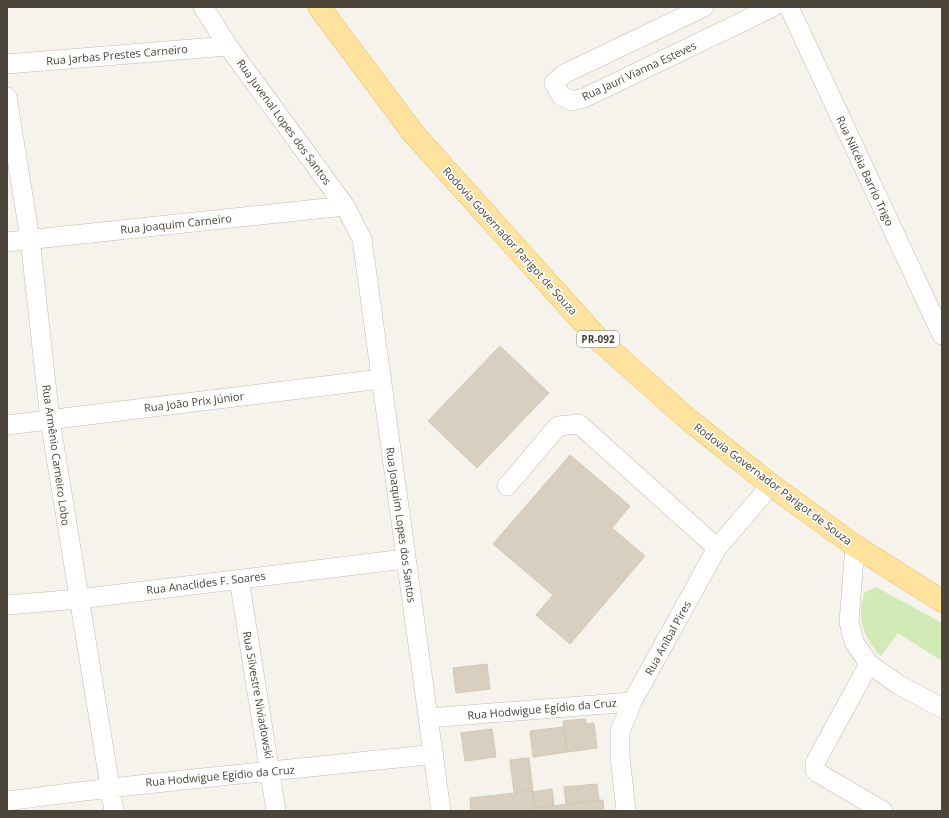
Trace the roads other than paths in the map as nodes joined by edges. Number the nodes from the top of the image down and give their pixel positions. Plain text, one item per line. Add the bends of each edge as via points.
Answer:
1 (203, 7) edge
2 (319, 7) edge
3 (704, 7) edge
4 (773, 7) edge
5 (789, 7) edge
6 (228, 46) junction
7 (7, 64) edge
8 (7, 97) edge
9 (345, 206) junction
10 (30, 239) junction
11 (362, 239) joint
12 (7, 242) edge
13 (942, 335) edge
14 (381, 379) junction
15 (50, 420) junction
16 (7, 425) edge
17 (771, 485) junction
18 (507, 486) dead end
19 (855, 546) junction
20 (717, 548) junction
21 (405, 559) junction
22 (239, 579) junction
23 (79, 599) junction
24 (942, 601) edge
25 (7, 605) edge
26 (868, 664) junction
27 (632, 702) junction
28 (942, 708) edge
29 (428, 718) junction
30 (434, 754) junction
31 (271, 772) junction
32 (111, 786) junction
33 (7, 801) edge
34 (114, 811) edge
35 (276, 811) edge
36 (441, 811) edge
37 (626, 811) edge
38 (883, 811) edge

1 - 6 street, Rua Juvenal Lopes dos Santos
2 - 17 main road, Rodovia Governador Parigot de Souza / PR-092 via 413,133 600,341 689,420
3 - 4 street, Rua Jauri Vianna Esteves via 564,74 554,82 561,96 572,101 584,98
5 - 13 street, Rua Nilcéia Barrio Trigo
6 - 7 street, Rua Jarbas Prestes Carneiro
6 - 9 street, Rua Juvenal Lopes dos Santos
8 - 10 street, Rua Armênio Carneiro Lobo
9 - 10 street, Rua Joaquim Carneiro
9 - 11 street, Rua Juvenal Lopes dos Santos
10 - 12 street, Rua Joaquim Carneiro
10 - 15 street, Rua Armênio Carneiro Lobo
11 - 14 street, Rua Joaquim Lopes dos Santos
14 - 15 street, Rua João Prix Júnior
14 - 21 street, Rua Joaquim Lopes dos Santos
15 - 16 street, Rua João Prix Júnior
15 - 23 street, Rua Armênio Carneiro Lobo
17 - 19 main road, Rodovia Governador Parigot de Souza / PR-092
17 - 20 street, Rua Aníbal Pires
18 - 20 street via 558,426 579,424
19 - 24 main road, Rodovia Governador Parigot de Souza / PR-092
19 - 26 street via 849,622 854,642
20 - 27 street, Rua Aníbal Pires
21 - 22 street, Rua Anaclides F. Soares
21 - 29 street, Rua Joaquim Lopes dos Santos
22 - 23 street, Rua Anaclides F. Soares
22 - 31 street, Rua Silvestre Niviadowski
23 - 25 street, Rua Anaclides F. Soares
23 - 32 street, Rua Armênio Carneiro Lobo
26 - 28 street via 899,685
26 - 38 street via 815,763 815,770
27 - 29 street, Rua Hodwigue Egídio da Cruz
27 - 37 street, Rua Aníbal Pires via 620,731
29 - 30 street, Rua Joaquim Lopes dos Santos
30 - 31 street, Rua Hodwigue Egídio da Cruz
30 - 36 street, Rua Joaquim Lopes dos Santos
31 - 32 street, Rua Hodwigue Egídio da Cruz
31 - 35 street, Rua Silvestre Niviadowski
32 - 33 street, Rua Hodwigue Egídio da Cruz
32 - 34 street, Rua Armênio Carneiro Lobo

